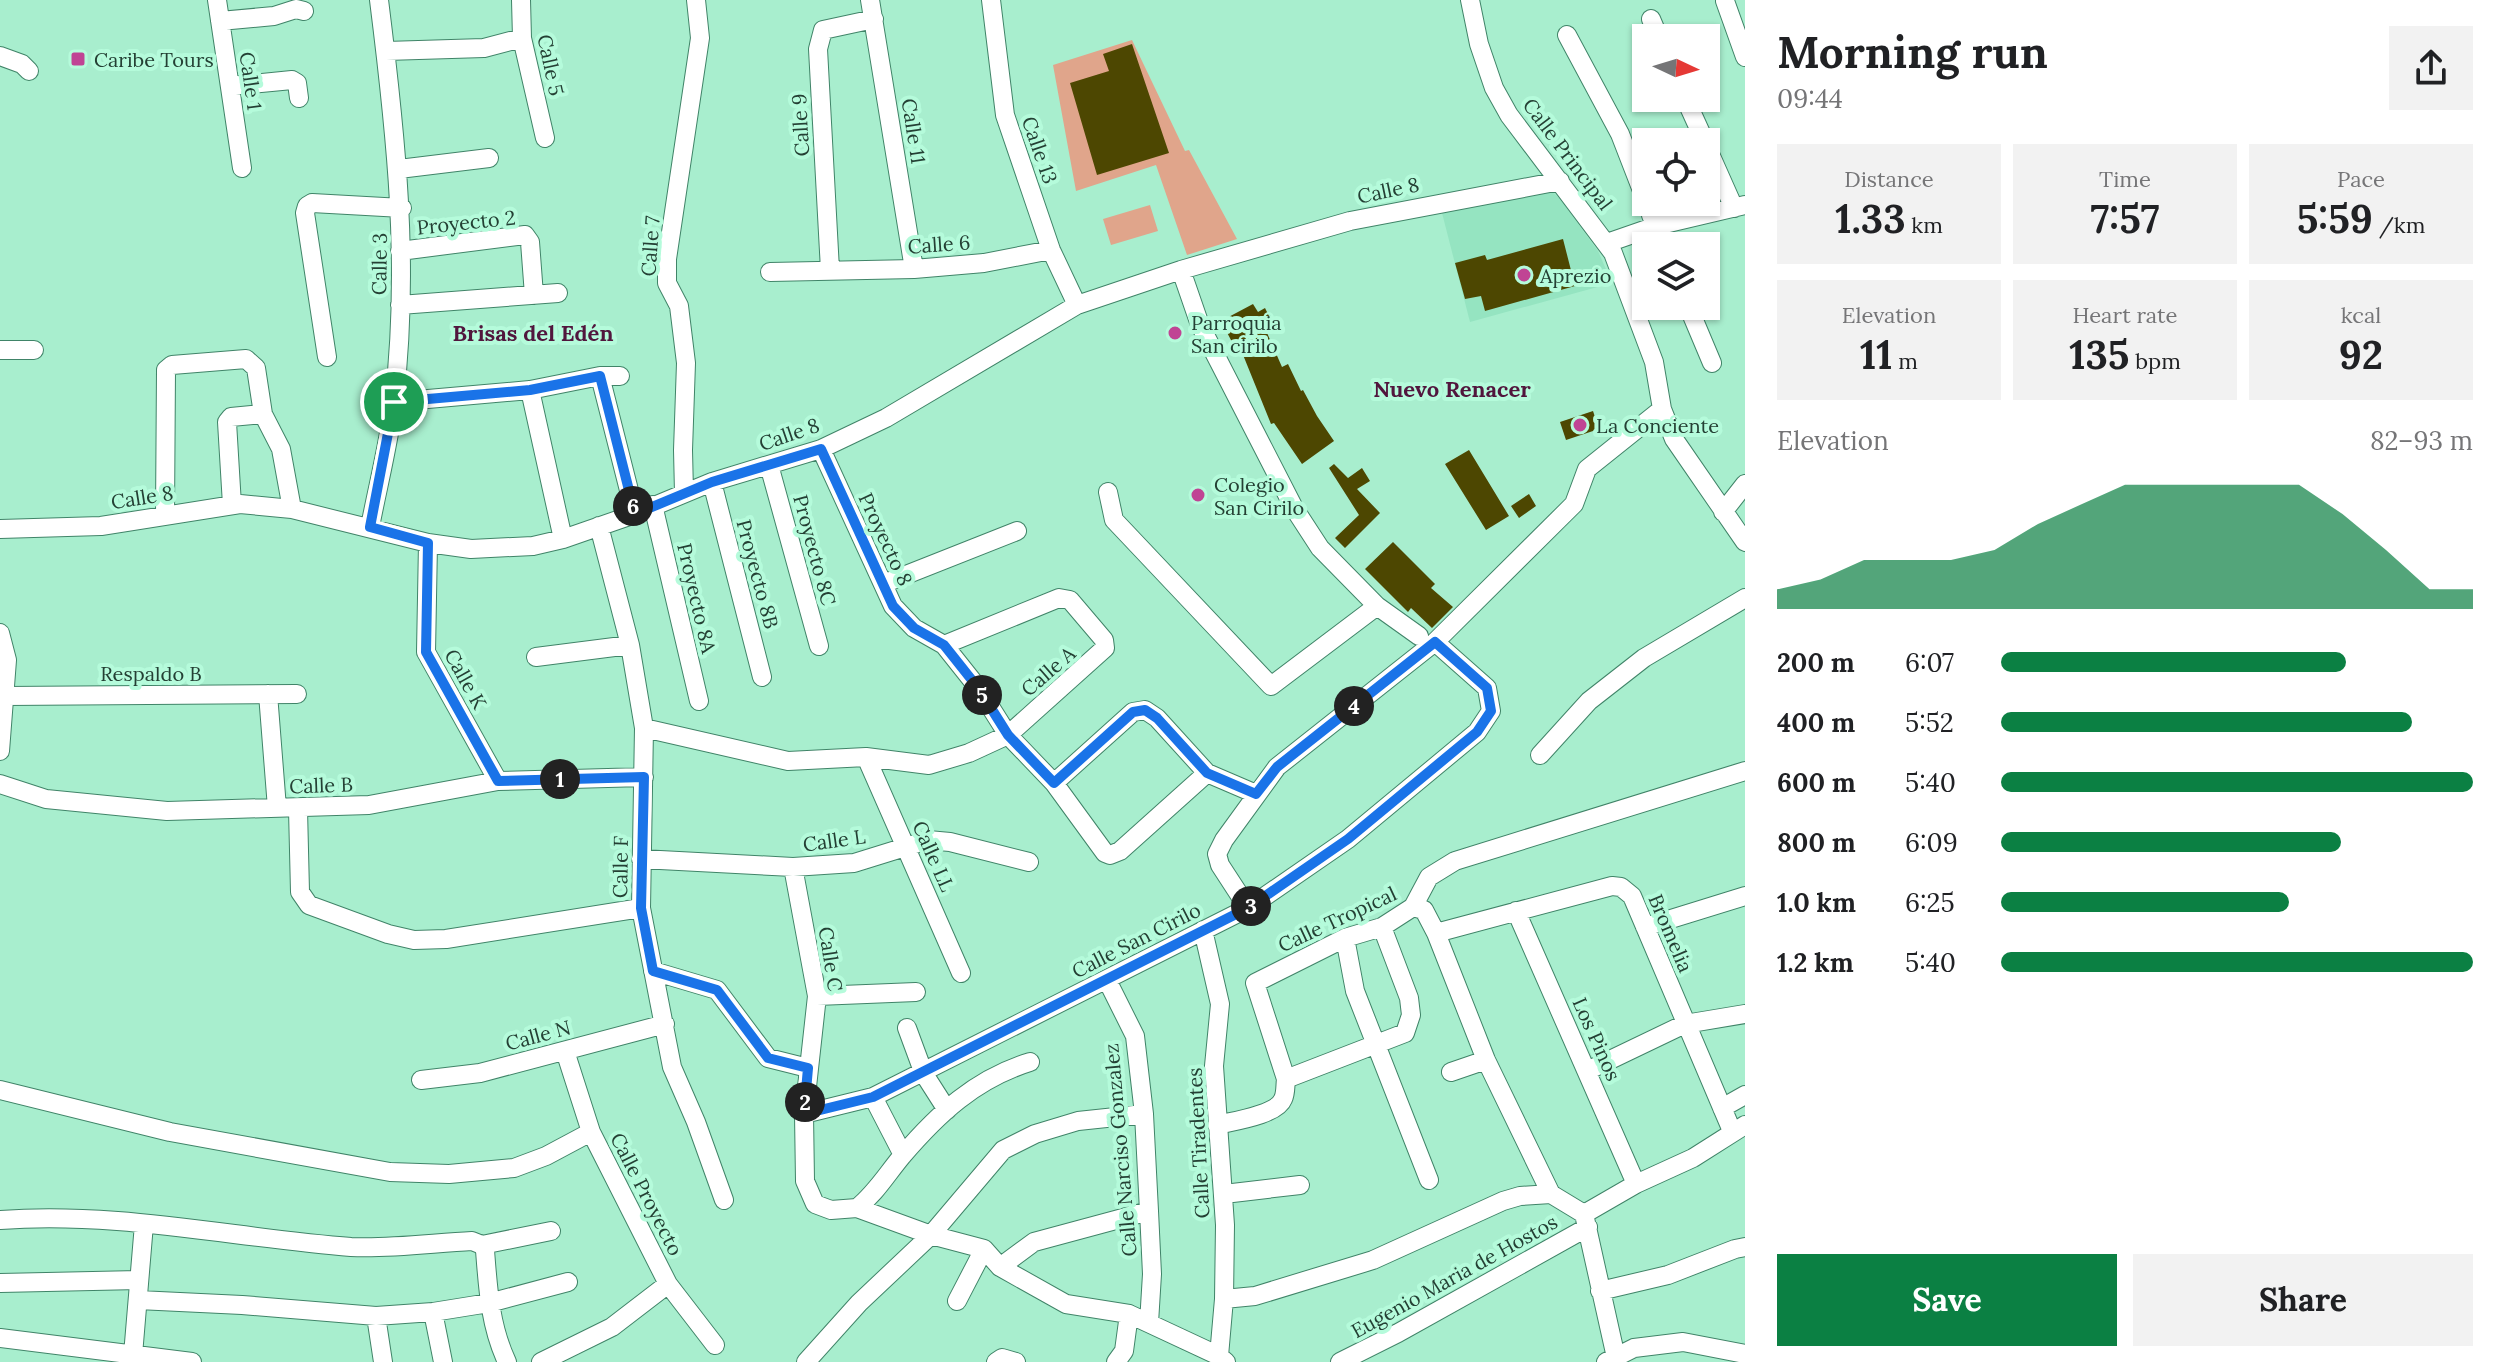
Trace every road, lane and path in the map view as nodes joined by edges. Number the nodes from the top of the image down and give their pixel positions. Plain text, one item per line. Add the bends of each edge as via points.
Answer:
1 (217, 0) edge
2 (379, 0) edge
3 (521, 0) edge
4 (696, 0) edge
5 (870, 0) edge
6 (991, 0) edge
7 (1470, 0) edge
8 (1725, 1) edge
9 (304, 11) dead end
10 (874, 19) junction
11 (1651, 19) dead end
12 (220, 21) junction
13 (1653, 24) edge
14 (1567, 35) dead end
15 (522, 38) junction
16 (386, 51) junction
17 (0, 56) edge
18 (1745, 57) edge
19 (29, 71) dead end
20 (230, 86) junction
21 (299, 98) dead end
22 (545, 138) dead end
23 (489, 158) dead end
24 (1632, 165) edge
25 (242, 168) dead end
26 (399, 169) junction
27 (1720, 171) edge
28 (1560, 181) junction
29 (1739, 206) edge
30 (402, 208) junction
31 (1652, 216) edge
32 (1656, 226) junction
33 (1658, 232) edge
34 (1607, 243) junction
35 (1051, 250) junction
36 (400, 251) junction
37 (914, 269) junction
38 (830, 270) junction
39 (1181, 270) junction
40 (770, 272) dead end
41 (558, 293) dead end
42 (534, 295) junction
43 (400, 305) junction
44 (1077, 305) junction
45 (1694, 320) edge
46 (0, 350) edge
47 (34, 350) dead end
48 (327, 357) dead end
49 (1712, 363) dead end
50 (600, 376) junction
51 (620, 376) dead end
52 (530, 390) junction
53 (394, 402) junction
54 (1662, 409) junction
55 (263, 414) junction
56 (821, 449) junction
57 (769, 465) junction
58 (712, 482) junction
59 (1745, 484) edge
60 (1108, 492) dead end
61 (684, 493) junction
62 (232, 505) junction
63 (653, 505) junction
64 (292, 509) junction
65 (1723, 512) junction
66 (635, 514) junction
67 (165, 516) junction
68 (599, 526) junction
69 (370, 527) junction
70 (0, 529) edge
71 (1017, 531) dead end
72 (563, 539) junction
73 (1745, 542) edge
74 (428, 543) junction
75 (883, 584) junction
76 (1745, 598) edge
77 (1377, 606) junction
78 (0, 633) edge
79 (1427, 639) junction
80 (630, 645) junction
81 (944, 645) junction
82 (819, 646) dead end
83 (536, 657) dead end
84 (762, 677) dead end
85 (268, 694) junction
86 (297, 694) dead end
87 (5, 696) junction
88 (699, 701) dead end
89 (644, 728) junction
90 (1008, 735) junction
91 (0, 751) edge
92 (1540, 755) dead end
93 (866, 757) junction
94 (1745, 771) edge
95 (1207, 773) junction
96 (644, 777) junction
97 (498, 781) junction
98 (1054, 783) junction
99 (0, 784) edge
100 (1256, 794) junction
101 (277, 808) junction
102 (298, 809) junction
103 (906, 847) junction
104 (641, 859) junction
105 (1029, 862) dead end
106 (793, 867) junction
107 (1745, 896) edge
108 (1413, 907) junction
109 (641, 908) junction
110 (1248, 908) junction
111 (1516, 911) junction
112 (1382, 927) junction
113 (1645, 927) junction
114 (1203, 930) junction
115 (1436, 933) junction
116 (1345, 938) junction
117 (653, 971) junction
118 (961, 973) dead end
119 (1107, 980) junction
120 (916, 992) dead end
121 (817, 996) junction
122 (1745, 1014) edge
123 (665, 1024) junction
124 (1685, 1024) junction
125 (907, 1028) dead end
126 (1375, 1043) junction
127 (565, 1051) junction
128 (1486, 1060) junction
129 (1030, 1062) dead end
130 (808, 1068) junction
131 (1587, 1071) junction
132 (1451, 1072) dead end
133 (924, 1074) junction
134 (1286, 1079) junction
135 (421, 1080) dead end
136 (0, 1090) edge
137 (1745, 1095) edge
138 (873, 1097) junction
139 (1722, 1108) junction
140 (947, 1110) junction
141 (804, 1114) junction
142 (1144, 1114) junction
143 (1217, 1125) junction
144 (1739, 1128) edge
145 (591, 1132) junction
146 (903, 1155) junction
147 (1429, 1180) dead end
148 (1636, 1184) junction
149 (1300, 1185) dead end
150 (1224, 1194) junction
151 (1551, 1194) junction
152 (724, 1200) dead end
153 (857, 1208) junction
154 (1149, 1211) junction
155 (0, 1220) edge
156 (1586, 1220) junction
157 (144, 1224) junction
158 (551, 1231) dead end
159 (931, 1235) junction
160 (482, 1245) junction
161 (1745, 1247) edge
162 (984, 1249) junction
163 (1000, 1267) junction
164 (139, 1280) junction
165 (568, 1282) dead end
166 (0, 1283) edge
167 (668, 1284) junction
168 (1600, 1291) junction
169 (1224, 1299) junction
170 (138, 1300) junction
171 (957, 1301) dead end
172 (489, 1303) junction
173 (433, 1312) junction
174 (1129, 1314) junction
175 (376, 1316) junction
176 (1149, 1323) junction
177 (0, 1338) edge
178 (715, 1345) dead end
179 (1745, 1354) edge
180 (133, 1355) junction
181 (1223, 1359) edge
182 (1613, 1361) edge
183 (192, 1362) edge
184 (383, 1362) edge
185 (443, 1362) edge
186 (507, 1362) edge
187 (541, 1362) edge
188 (806, 1362) edge
189 (996, 1362) edge
190 (1016, 1362) edge
191 (1116, 1362) edge
192 (1340, 1362) edge

1 - 12 street, Calle 1
2 - 16 street, Calle 3
3 - 15 street, Calle 5
4 - 61 street, Calle 7 via 700,38 667,259 667,283 679,306 686,363
5 - 10 street, Calle 11
6 - 35 street, Calle 13 via 1005,115
7 - 28 street, Calle Principal via 1494,88
8 - 18 street
9 - 12 street
10 - 37 street, Calle 11
10 - 38 street, Calle 9 via 828,27 820,36
11 - 13 street
12 - 20 street, Calle 1
14 - 24 street
15 - 16 street via 484,48
15 - 22 street, Calle 5
16 - 26 street, Calle 3
17 - 19 street
20 - 21 street via 292,80
20 - 25 street, Calle 1
23 - 26 street
26 - 30 street, Calle 3
27 - 29 street
28 - 34 street, Calle Principal
28 - 39 street, Calle 8 via 1350,221
29 - 32 street
30 - 36 street, Calle 3
30 - 48 street via 307,206
31 - 32 street
32 - 33 street
32 - 34 street
34 - 54 street, Calle Principal via 1654,362
35 - 37 street, Calle 6
35 - 44 street, Calle 13
36 - 42 street, Proyecto 2 via 525,235
36 - 43 street, Calle 3
37 - 38 street, Calle 6
38 - 40 street, Calle 6
39 - 44 street, Calle 8
39 - 77 street, Calle San Cirilo via 1200,325 1294,508 1320,548
41 - 42 street
42 - 43 street
43 - 53 street, Calle 3
44 - 56 street, Calle 8 via 886,418
45 - 49 street
46 - 47 street
50 - 51 street
50 - 52 street
50 - 66 street
52 - 53 street
52 - 72 street
53 - 69 street, Calle 3
54 - 65 street, Calle Principal via 1674,439
54 - 79 street via 1587,469 1574,504
55 - 62 street via 231,417 227,422
55 - 64 street via 281,449
55 - 67 street via 256,368 246,359 172,365 166,370
56 - 57 street, Calle 8
56 - 75 street, Proyecto 8
57 - 58 street, Calle 8
57 - 82 street, Proyecto 8C
58 - 61 street, Calle 8
58 - 84 street, Proyecto 8B
59 - 65 street
60 - 77 street via 1114,520 1271,686
61 - 63 street, Calle 8
62 - 64 street, Calle 8
62 - 67 street, Calle 8
63 - 66 street, Calle 8
63 - 88 street, Proyecto 8A
64 - 69 street, Calle 8
65 - 73 street, Calle Principal
66 - 68 street, Calle 8
67 - 70 street, Calle 8 via 101,526
68 - 72 street, Calle 8
68 - 80 street, Calle F
69 - 74 street, Calle 8
71 - 75 street
72 - 74 street, Calle 8 via 471,549
74 - 97 street, Calle K via 426,652
75 - 81 street, Proyecto 8 via 893,606 914,628
76 - 92 street via 1633,666 1589,701
77 - 79 street, Calle San Cirilo
78 - 87 street via 7,660
79 - 100 street via 1277,767
79 - 110 street, Calle San Cirilo via 1487,688 1491,711 1477,732 1348,839
80 - 83 street
80 - 89 street, Calle F
81 - 90 street, Proyecto 8
81 - 90 street, Calle A via 1059,598 1070,600 1104,640 1104,651
85 - 86 street, Respaldo B
85 - 87 street, Respaldo B
85 - 101 street
87 - 91 street
89 - 93 street, Calle A via 788,761
89 - 96 street, Calle F
90 - 93 street, Calle A via 929,765
90 - 98 street, Proyecto 8
93 - 103 street, Calle LL
94 - 108 street, Calle Tropical via 1455,861 1429,877
95 - 98 street via 1157,718 1139,710
95 - 98 street, Proyecto 8 via 1110,855
95 - 100 street
96 - 97 street, Calle B
96 - 104 street, Calle F
97 - 102 street, Calle B via 369,805
99 - 101 street, Calle B via 46,799 167,811
100 - 110 street via 1217,854
101 - 102 street, Calle B
102 - 109 street via 303,899 388,934 446,939
103 - 105 street, Calle L via 928,840 950,842
103 - 106 street, Calle L via 854,863
103 - 118 street, Calle LL
104 - 106 street, Calle L
104 - 109 street, Calle F
106 - 121 street, Calle C
107 - 113 street
108 - 112 street, Calle Tropical
108 - 115 street via 1424,910
109 - 117 street, Calle F
110 - 114 street, Calle San Cirilo
111 - 113 street, Bromelia via 1621,887 1632,896
111 - 115 street, Bromelia
111 - 131 street, Los Pinos
112 - 116 street, Calle Tropical
112 - 126 street via 1411,1015 1405,1033
113 - 124 street, Bromelia
114 - 119 street, Calle San Cirilo
114 - 143 street, Calle Tiradentes via 1220,1004 1214,1066
115 - 128 street
116 - 126 street via 1355,991
116 - 134 street, Calle Tropical via 1255,983
117 - 123 street, Calle F
117 - 130 street via 717,990 768,1058
119 - 133 street, Calle San Cirilo
119 - 142 street, Calle Narciso Gonzalez via 1135,1036
120 - 121 street
121 - 130 street, Calle C
122 - 124 street
123 - 127 street, Calle N
123 - 152 street, Calle F via 672,1067
124 - 131 street
124 - 139 street, Bromelia
125 - 133 street
126 - 134 street
126 - 147 street
127 - 135 street, Calle N via 480,1073
127 - 145 street, Calle Proyecto
128 - 132 street
128 - 151 street
129 - 140 street via 968,1090
130 - 141 street, Calle C
131 - 148 street, Los Pinos
133 - 138 street, Calle San Cirilo
133 - 140 street
134 - 143 street via 1282,1103 1274,1110
136 - 145 street via 170,1132 390,1172 514,1168
137 - 139 street
138 - 141 street, Calle San Cirilo
138 - 146 street
139 - 144 street, Bromelia
140 - 146 street
141 - 153 street, Calle C via 805,1181 815,1204 831,1210
142 - 154 street, Calle Narciso Gonzalez
142 - 159 street via 1078,1121 1003,1150
143 - 150 street, Calle Tiradentes
144 - 148 street, Eugenio Maria de Hostos via 1693,1158
145 - 167 street, Calle Proyecto
146 - 153 street
148 - 156 street, Eugenio Maria de Hostos
149 - 150 street
150 - 169 street, Calle Tiradentes
151 - 156 street
151 - 169 street via 1503,1201 1373,1260 1255,1296
153 - 159 street
154 - 163 street via 1034,1242
154 - 176 street, Calle Narciso Gonzalez
155 - 157 street via 37,1217
156 - 168 street
156 - 192 street, Eugenio Maria de Hostos via 1412,1326
157 - 160 street via 354,1247 472,1241
157 - 164 street
158 - 160 street
159 - 162 street
159 - 188 street
160 - 172 street
161 - 168 street via 1668,1275
162 - 163 street
162 - 171 street
163 - 174 street via 1066,1304
164 - 166 street
164 - 170 street
165 - 172 street
167 - 178 street, Calle Proyecto
167 - 187 street via 612,1327
168 - 182 street
169 - 181 street, Calle Tiradentes
170 - 175 street
170 - 180 street
172 - 173 street
172 - 186 street
173 - 175 street
173 - 185 street
174 - 176 street
174 - 191 street via 1124,1351
175 - 184 street
176 - 181 street
177 - 180 street
179 - 182 street via 1683,1342 1634,1348
180 - 183 street
189 - 190 street

